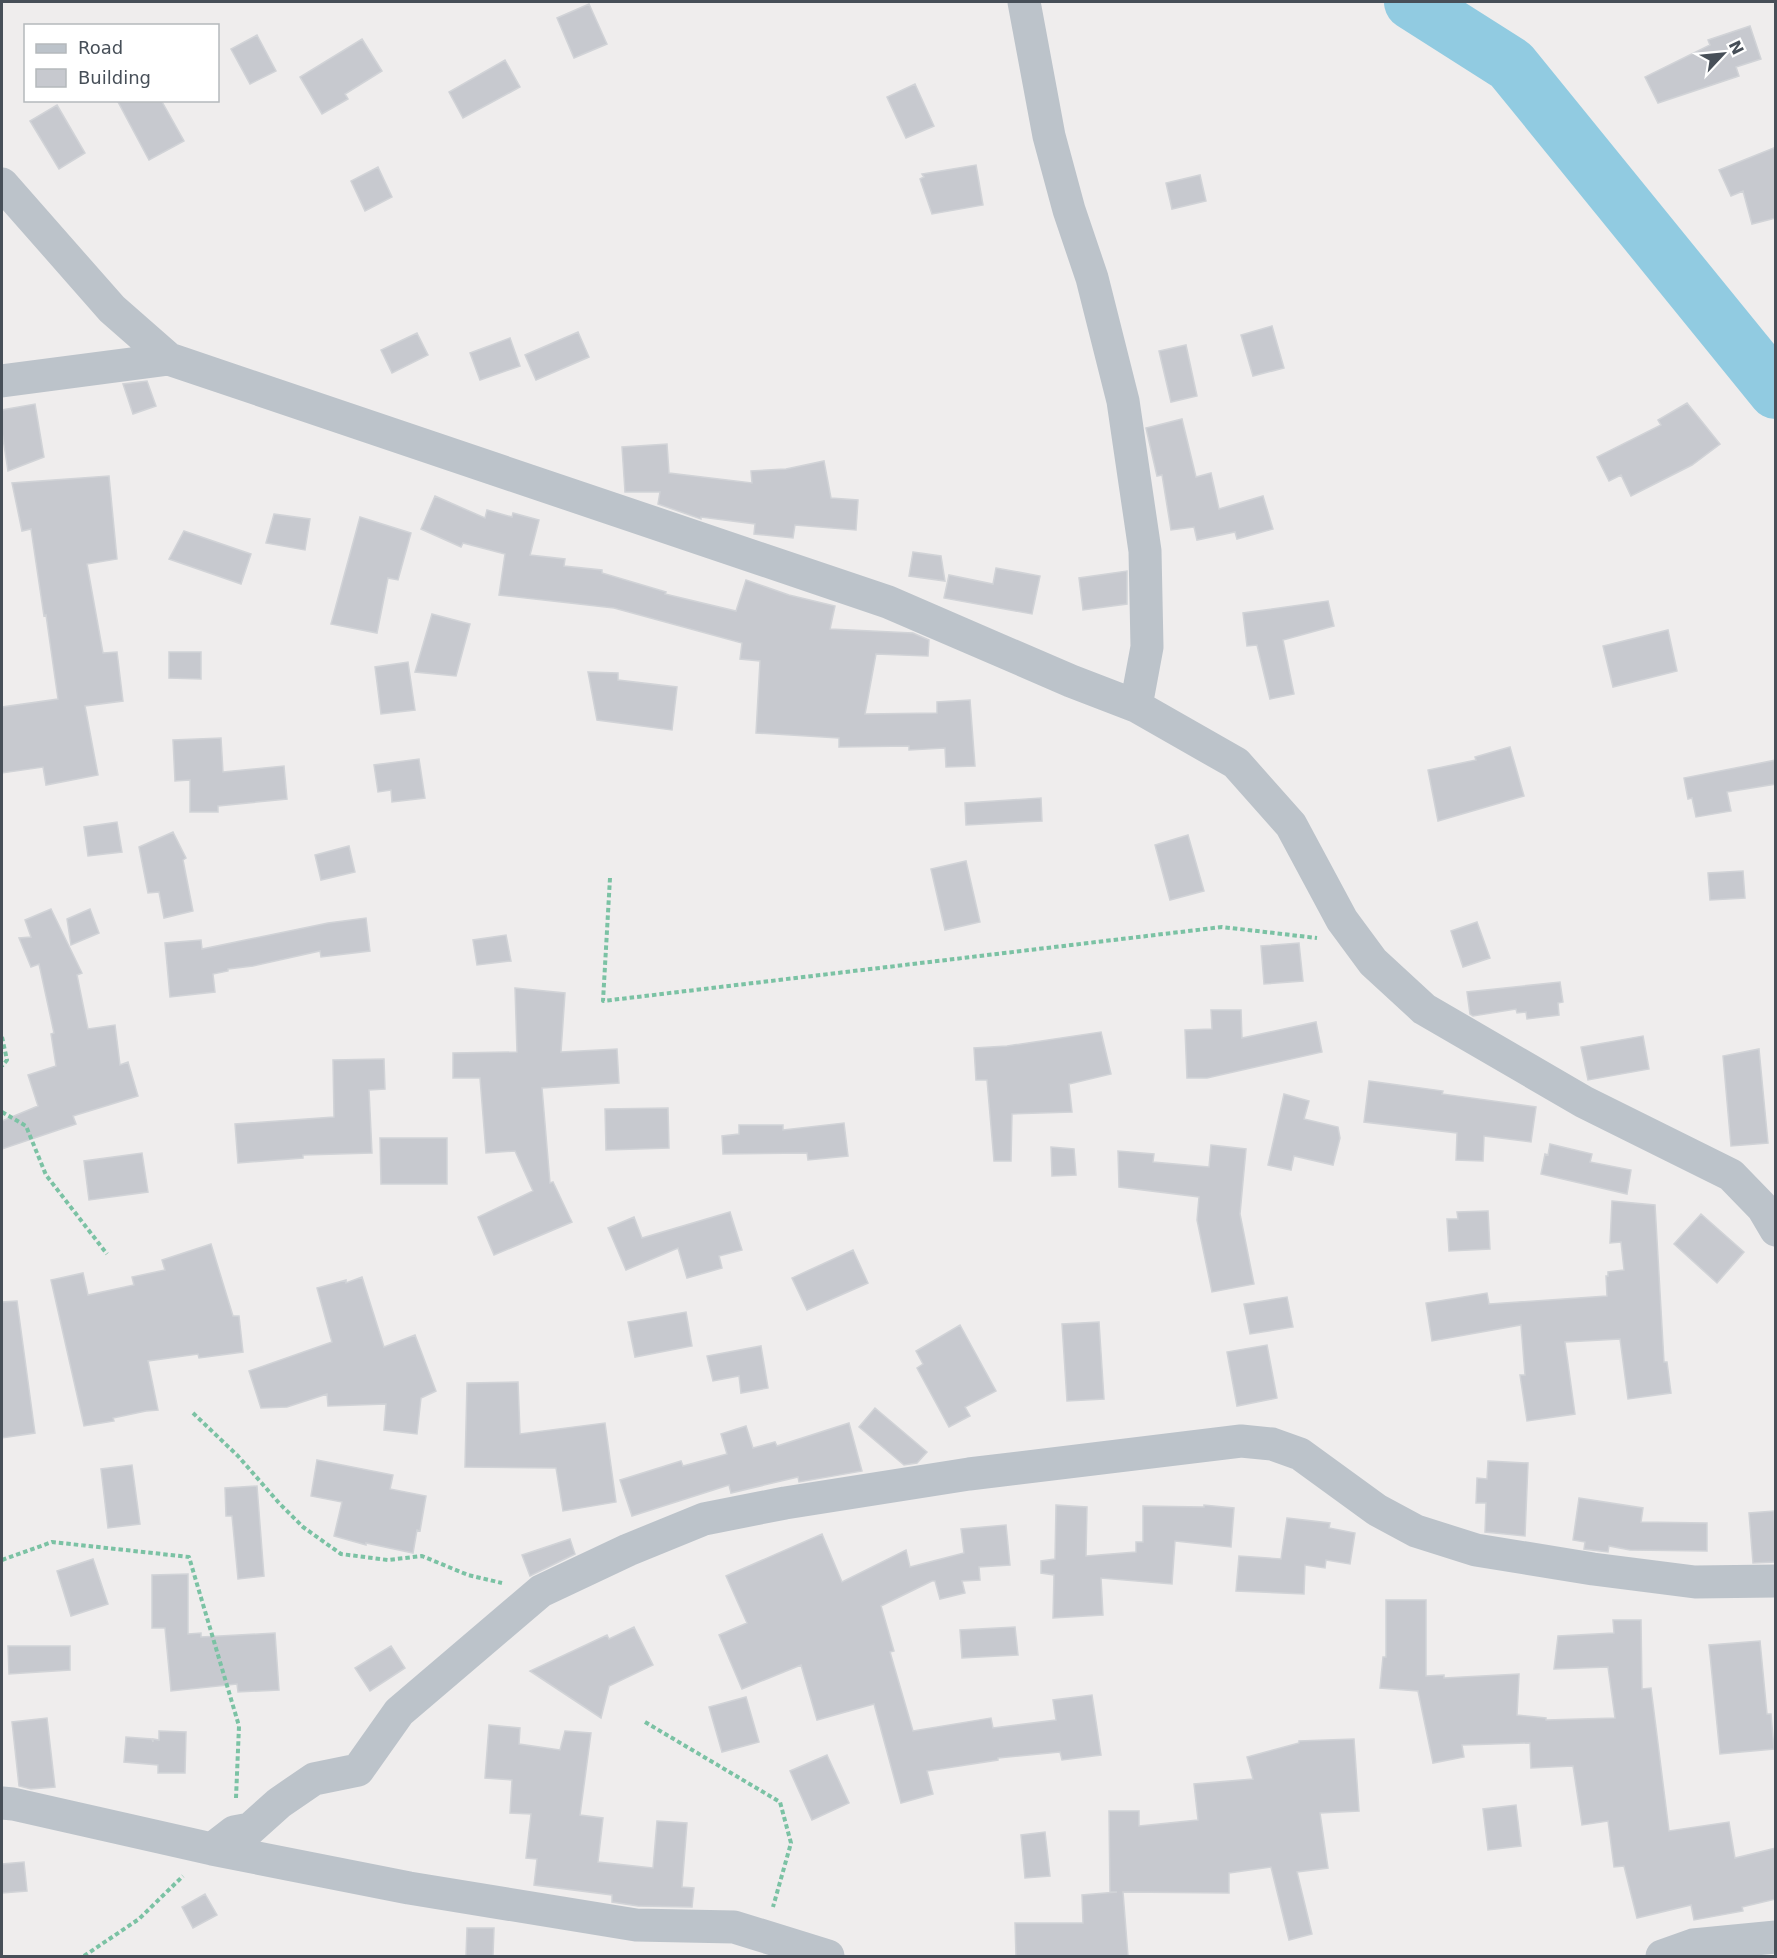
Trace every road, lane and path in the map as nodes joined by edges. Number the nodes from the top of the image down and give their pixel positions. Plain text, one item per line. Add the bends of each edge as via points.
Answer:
1 (1024, 2) edge
2 (2, 184) edge
3 (169, 359) junction
4 (2, 381) edge
5 (1136, 706) junction
6 (610, 878) dead end
7 (1359, 944) junction
8 (2, 1037) edge
9 (2, 1066) edge
10 (2, 1112) edge
11 (1776, 1230) edge
12 (107, 1254) dead end
13 (193, 1413) dead end
14 (2, 1560) edge
15 (1776, 1581) edge
16 (541, 1591) junction
17 (645, 1722) dead end
18 (2, 1803) edge
19 (223, 1840) junction
20 (764, 1937) junction
21 (1776, 1937) edge
22 (84, 1956) edge
23 (828, 1956) edge
24 (1662, 1956) edge

1 - 5 street via 1049,136 1092,278 1123,401 1145,551 1147,647
2 - 3 street via 112,309
3 - 4 street
3 - 5 street via 888,602
5 - 7 street via 1236,763 1291,825
6 - 7 path via 603,1001 1222,927
7 - 11 street via 1372,962 1424,1009 1584,1102 1731,1175 1763,1208
8 - 9 path via 7,1060
10 - 12 path via 26,1126 46,1175
13 - 16 path via 303,1527 341,1554 388,1560 422,1556 468,1575
14 - 19 path via 52,1542 189,1557 239,1726
15 - 16 street via 1695,1582 1476,1550 1397,1521 1300,1454 1272,1444 1241,1441 969,1474 704,1519
16 - 19 street via 399,1712 358,1770 314,1779 250,1829
17 - 20 path via 780,1802 791,1843
18 - 19 street
19 - 20 street via 409,1888 636,1925 734,1927
19 - 22 path via 139,1919
20 - 23 street
21 - 24 street via 1693,1945

